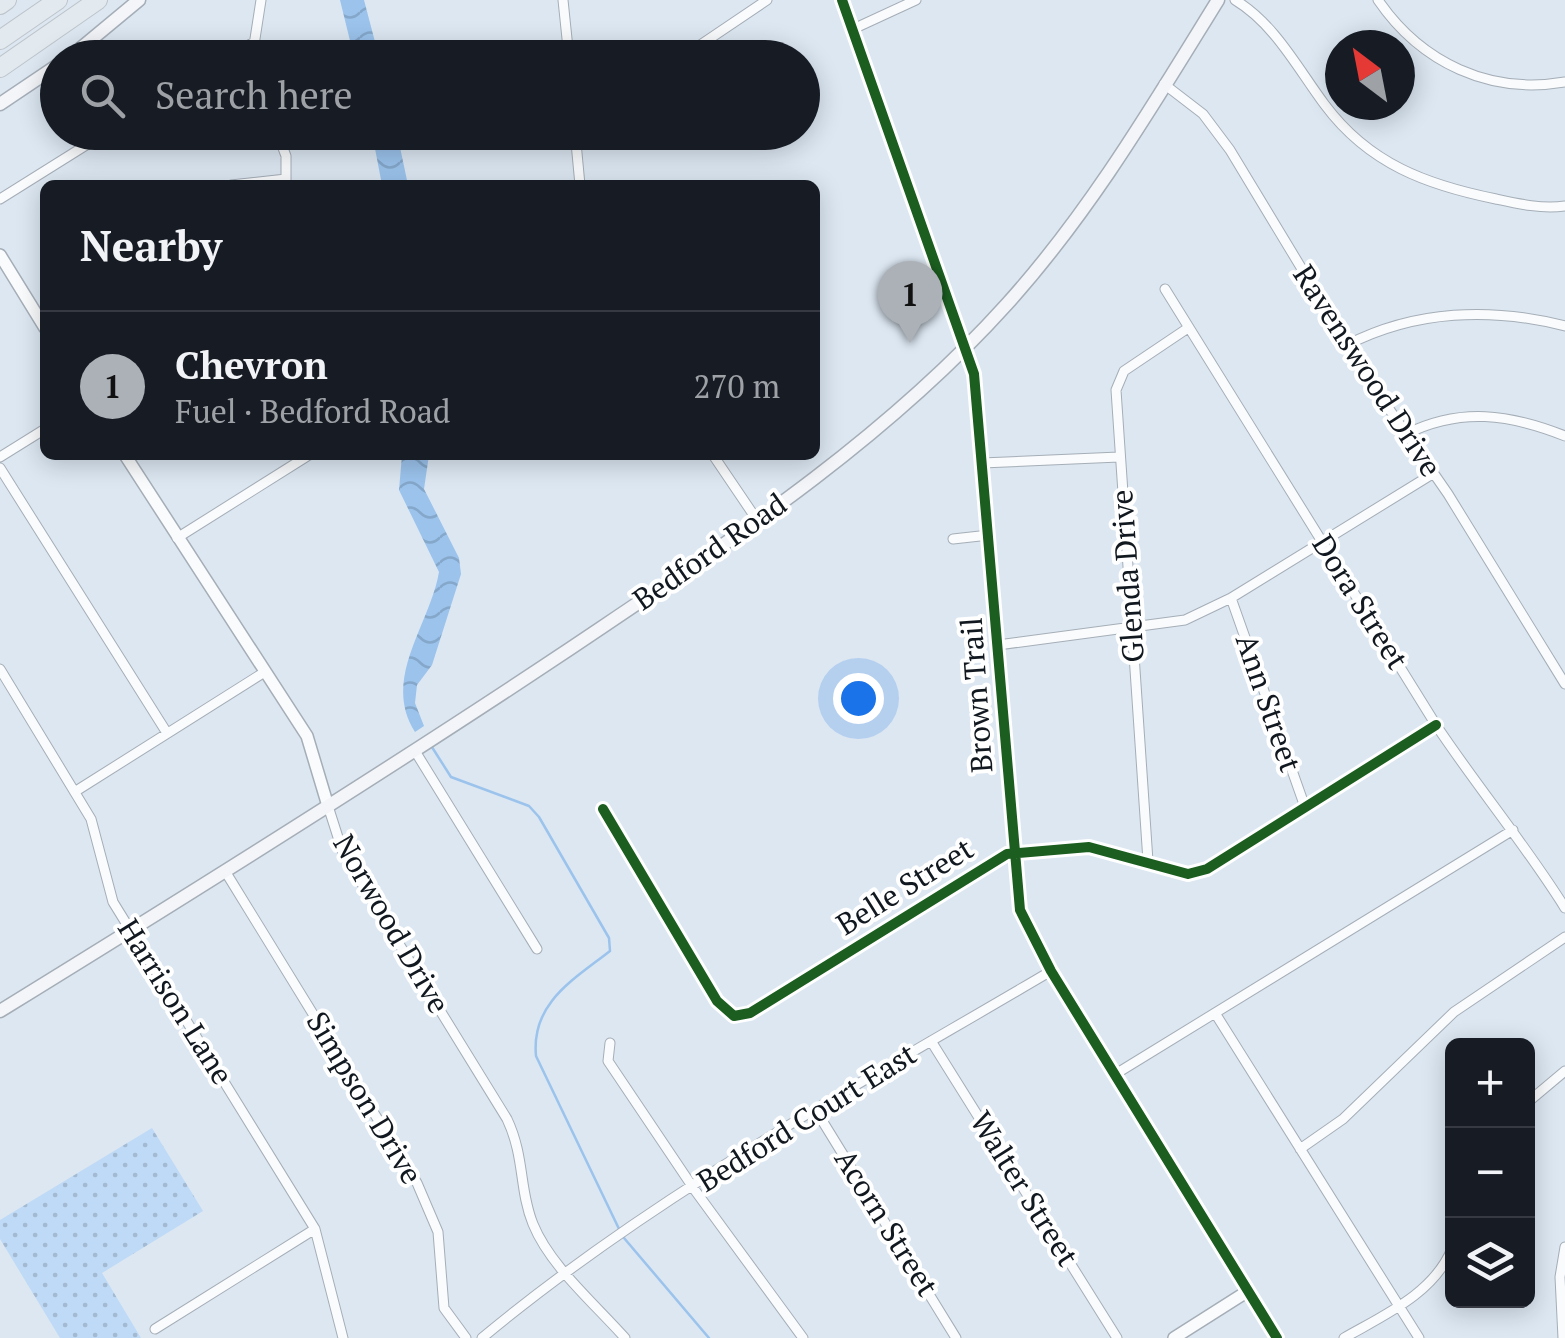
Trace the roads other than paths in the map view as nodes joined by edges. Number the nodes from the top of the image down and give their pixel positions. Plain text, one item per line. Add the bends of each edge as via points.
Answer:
1 (7, 0) edge
2 (58, 0) edge
3 (98, 0) edge
4 (139, 0) edge
5 (261, 0) edge
6 (563, 0) edge
7 (767, 0) edge
8 (842, 0) edge
9 (916, 0) edge
10 (1218, 0) edge
11 (1235, 0) edge
12 (1378, 0) edge
13 (0, 4) edge
14 (851, 30) junction
15 (0, 40) edge
16 (40, 40) edge
17 (40, 40) edge
18 (94, 40) edge
19 (254, 40) edge
20 (567, 40) edge
21 (708, 40) edge
22 (0, 68) edge
23 (40, 78) edge
24 (1565, 82) edge
25 (1164, 84) junction
26 (0, 104) edge
27 (78, 150) edge
28 (284, 150) edge
29 (577, 150) edge
30 (286, 180) edge
31 (580, 180) edge
32 (0, 199) edge
33 (1565, 206) edge
34 (0, 255) edge
35 (1165, 289) dead end
36 (40, 304) edge
37 (33, 308) junction
38 (40, 320) edge
39 (1565, 326) edge
40 (1188, 328) junction
41 (1348, 345) junction
42 (966, 347) junction
43 (40, 432) edge
44 (1406, 434) junction
45 (1565, 436) edge
46 (0, 457) edge
47 (1119, 458) junction
48 (128, 460) edge
49 (300, 460) edge
50 (716, 460) edge
51 (982, 464) junction
52 (0, 468) edge
53 (1434, 474) junction
54 (757, 520) junction
55 (989, 536) junction
56 (177, 538) junction
57 (953, 539) dead end
58 (1322, 542) junction
59 (1232, 598) junction
60 (1132, 629) junction
61 (998, 645) junction
62 (0, 669) edge
63 (263, 673) junction
64 (1565, 684) edge
65 (1436, 725) junction
66 (167, 734) junction
67 (424, 745) junction
68 (76, 791) junction
69 (328, 806) junction
70 (1305, 807) junction
71 (603, 810) dead end
72 (1513, 830) junction
73 (1014, 852) junction
74 (1148, 861) junction
75 (225, 871) junction
76 (1565, 908) edge
77 (129, 930) junction
78 (1565, 937) edge
79 (537, 949) dead end
80 (1051, 971) junction
81 (0, 1010) edge
82 (1215, 1013) junction
83 (930, 1041) junction
84 (610, 1043) dead end
85 (1565, 1071) edge
86 (1114, 1075) junction
87 (1535, 1096) edge
88 (815, 1109) junction
89 (1300, 1149) junction
90 (694, 1189) junction
91 (315, 1229) junction
92 (1565, 1247) edge
93 (1445, 1262) edge
94 (567, 1272) junction
95 (1248, 1291) junction
96 (1398, 1306) junction
97 (155, 1330) dead end
98 (343, 1338) edge
99 (466, 1338) edge
100 (482, 1338) edge
101 (625, 1338) edge
102 (803, 1338) edge
103 (956, 1338) edge
104 (1116, 1338) edge
105 (1174, 1338) edge
106 (1278, 1338) edge
107 (1344, 1338) edge
108 (1419, 1338) edge
109 (1563, 1338) edge

1 - 13 highway
2 - 15 highway
3 - 17 highway
4 - 18 main road
5 - 19 street
6 - 20 street
7 - 21 street
8 - 14 street, Brown Trail
9 - 14 street
10 - 25 main road, Bedford Road
11 - 33 street via 1269,28 1340,124 1381,160 1451,190 1534,207
12 - 24 street via 1400,30 1455,68 1490,82
14 - 42 street, Brown Trail
16 - 22 highway
23 - 26 main road
25 - 41 street, Ravenswood Drive via 1223,139
25 - 42 main road, Bedford Road via 1096,193
27 - 32 street
28 - 30 street
29 - 31 street
34 - 37 street
35 - 40 street, Dora Street
36 - 37 street
37 - 38 street
39 - 41 street via 1520,318 1423,317
40 - 47 street, Glenda Drive via 1118,380
40 - 58 street, Dora Street
41 - 44 street, Ravenswood Drive
42 - 51 street, Brown Trail
42 - 54 main road, Bedford Road via 892,417
43 - 46 street
44 - 45 street via 1475,414
44 - 53 street, Ravenswood Drive
47 - 51 street
47 - 60 street, Glenda Drive
48 - 56 street, Norwood Drive
49 - 56 street
50 - 54 street
51 - 55 street, Brown Trail
52 - 66 street
53 - 58 street
53 - 64 street, Ravenswood Drive
54 - 67 main road, Bedford Road
55 - 57 street
55 - 61 street, Brown Trail
56 - 63 street, Norwood Drive
58 - 59 street
58 - 65 street, Dora Street
59 - 60 street via 1185,620
59 - 70 street, Ann Street
60 - 61 street
60 - 74 street, Glenda Drive
61 - 73 street, Brown Trail
62 - 68 street, Harrison Lane
63 - 66 street
63 - 69 street, Norwood Drive via 307,736
65 - 70 street, Belle Street
65 - 72 street, Dora Street
66 - 68 street
67 - 69 main road, Bedford Road
67 - 79 street
68 - 77 street, Harrison Lane via 95,829 108,892
69 - 75 main road, Bedford Road
69 - 94 street, Norwood Drive via 344,852 507,1120 519,1146 532,1222
70 - 74 street, Belle Street via 1198,872
71 - 73 street, Belle Street via 717,1001 734,1016 750,1013
72 - 76 street, Dora Street
72 - 82 street
73 - 74 street, Belle Street via 1088,847
73 - 80 street, Brown Trail via 1020,910
75 - 77 main road, Bedford Road
75 - 99 street, Simpson Drive via 417,1183 438,1232 444,1308
77 - 81 main road, Bedford Road
77 - 91 street, Harrison Lane
78 - 89 street via 1454,1012 1343,1119
80 - 83 street, Bedford Court East
80 - 86 street, Brown Trail
82 - 86 street
82 - 89 street
83 - 88 street, Bedford Court East
83 - 104 street, Walter Street
84 - 90 street via 608,1061
85 - 87 street
86 - 95 street, Brown Trail
88 - 90 street, Bedford Court East
88 - 103 street, Acorn Street
89 - 96 street
90 - 94 street, Bedford Court East
90 - 102 street
91 - 97 street
91 - 98 street, Harrison Lane
92 - 109 street
93 - 96 street
94 - 100 street, Bedford Court East
94 - 101 street, Norwood Drive
95 - 105 street
95 - 106 street, Brown Trail
96 - 107 street
96 - 108 street

